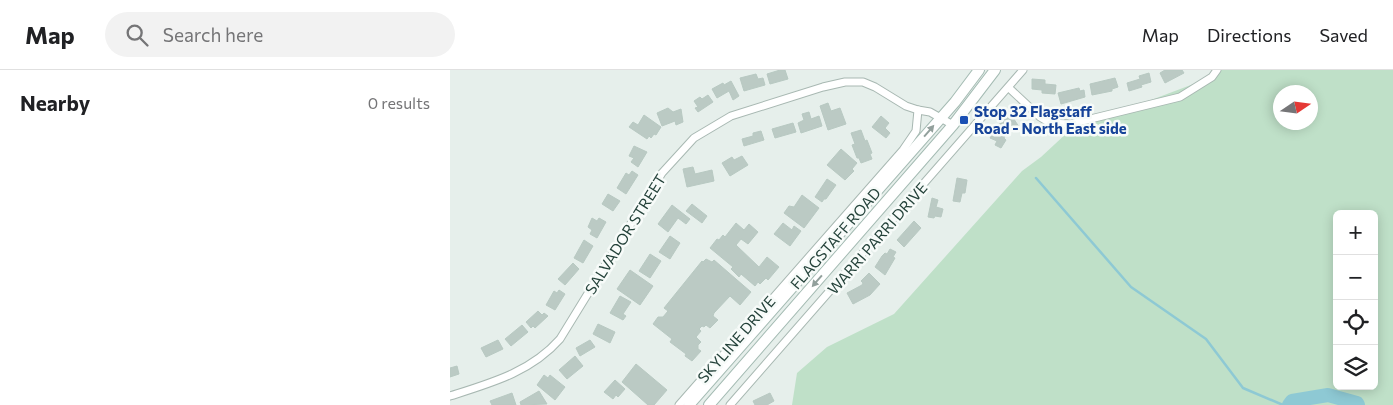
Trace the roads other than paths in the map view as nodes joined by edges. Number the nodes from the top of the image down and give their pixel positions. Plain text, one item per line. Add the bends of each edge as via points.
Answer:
1 (978, 70) edge
2 (995, 70) edge
3 (1024, 70) edge
4 (1217, 70) edge
5 (1009, 88) junction
6 (918, 110) junction
7 (941, 117) junction
8 (953, 125) junction
9 (450, 396) edge
10 (679, 405) edge
11 (689, 405) edge
12 (709, 405) edge
13 (730, 405) edge

1 - 7 main road, FLAGSTAFF ROAD
2 - 8 main road, FLAGSTAFF ROAD
3 - 5 street, WARRI PARRI DRIVE
4 - 5 street via 1212,77 1180,97 1070,124 1050,123
5 - 13 street, WARRI PARRI DRIVE
6 - 7 street, SALVADOR STREET
6 - 9 street, SALVADOR STREET via 863,82 845,82 731,116 710,127 694,138 662,173 551,349 518,372
6 - 10 street, SKYLINE DRIVE via 916,131 904,150
7 - 8 street, SALVADOR STREET
11 -> 7 main road, FLAGSTAFF ROAD
8 -> 12 main road, FLAGSTAFF ROAD

